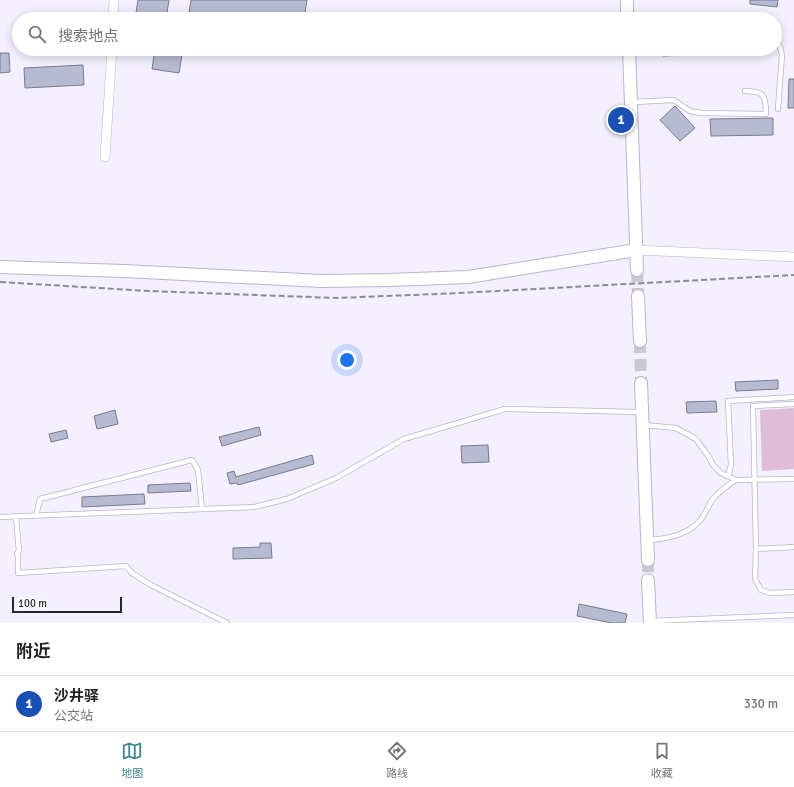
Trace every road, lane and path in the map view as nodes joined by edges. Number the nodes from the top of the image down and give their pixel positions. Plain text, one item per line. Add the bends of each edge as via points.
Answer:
1 (114, 0) edge
2 (627, 0) edge
3 (113, 12) edge
4 (627, 12) edge
5 (112, 56) edge
6 (629, 56) edge
7 (782, 56) edge
8 (745, 91) dead end
9 (631, 102) junction
10 (778, 109) dead end
11 (105, 157) dead end
12 (636, 250) junction
13 (794, 257) edge
14 (0, 267) edge
15 (637, 270) tunnel mouth
16 (638, 296) tunnel mouth
17 (640, 341) tunnel mouth
18 (641, 383) tunnel mouth
19 (794, 397) edge
20 (794, 404) edge
21 (642, 412) junction
22 (643, 425) junction
23 (728, 476) junction
24 (794, 479) edge
25 (736, 480) junction
26 (755, 480) junction
27 (202, 509) junction
28 (36, 516) junction
29 (0, 517) edge
30 (16, 517) junction
31 (647, 540) junction
32 (794, 548) edge
33 (756, 549) junction
34 (648, 560) tunnel mouth
35 (648, 580) tunnel mouth
36 (794, 592) edge
37 (794, 615) edge
38 (650, 622) edge
39 (227, 623) edge

1 - 3 street
2 - 4 street
5 - 11 street
6 - 9 street
7 - 10 lane
8 - 9 lane via 756,91 763,95 766,114 701,114 690,111 674,100
9 - 12 street
12 - 13 street
12 - 14 street via 468,277 389,280 322,281
12 - 15 street
16 - 17 street
18 - 21 street
19 - 23 lane via 728,401 731,465
20 - 26 lane via 753,406
21 - 22 street
21 - 27 lane via 505,409 404,440 336,478 287,499 254,507
22 - 23 lane via 676,428 696,439 713,465
22 - 31 street
23 - 25 lane
24 - 26 lane
25 - 26 lane
25 - 31 lane via 721,490 701,520 683,534 661,540
26 - 33 lane
27 - 28 lane
27 - 28 lane via 198,470 192,460 40,499
28 - 30 lane
29 - 30 lane
30 - 39 lane via 18,573 126,566 132,573 151,584
31 - 34 street
32 - 33 lane
33 - 36 lane via 755,580 760,590 770,593
35 - 38 street
37 - 38 lane

